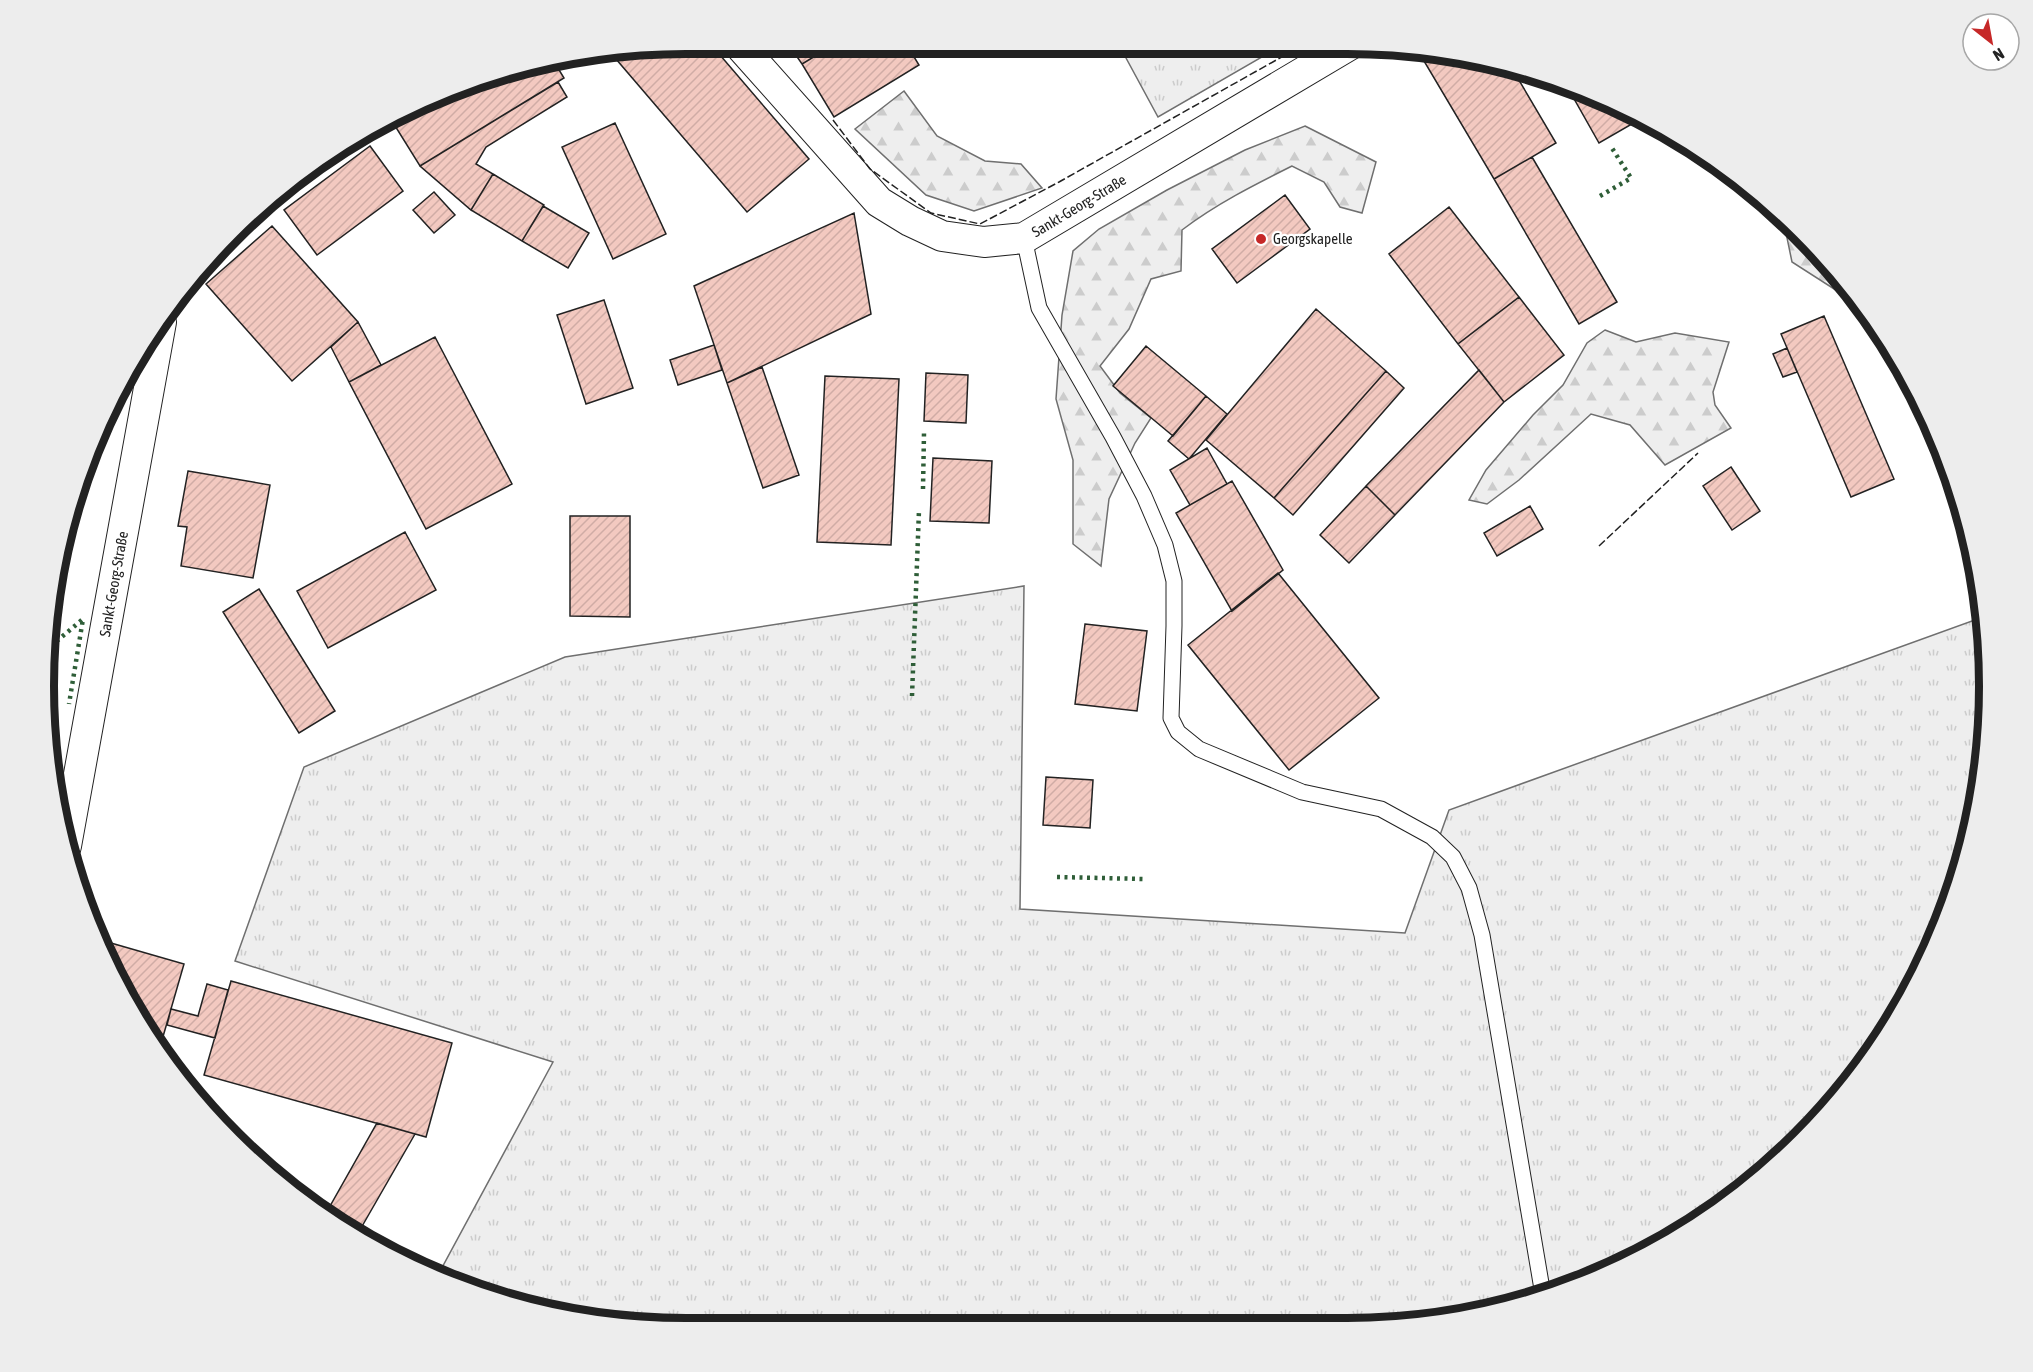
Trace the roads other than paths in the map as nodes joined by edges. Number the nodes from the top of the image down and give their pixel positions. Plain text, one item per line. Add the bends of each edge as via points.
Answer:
1 (747, 54) edge
2 (1334, 54) edge
3 (1024, 238) junction
4 (158, 340) edge
5 (70, 825) edge
6 (1542, 1287) edge

1 - 3 street, Sankt-Georg-Straße via 879,202 942,236 984,242
2 - 3 street, Sankt-Georg-Straße
3 - 6 lane via 1039,308 1119,447 1165,545 1173,581 1171,718 1178,732 1199,749 1302,792 1381,809 1402,820 1432,837 1453,857 1469,888 1482,935
4 - 5 street, Sankt-Georg-Straße

